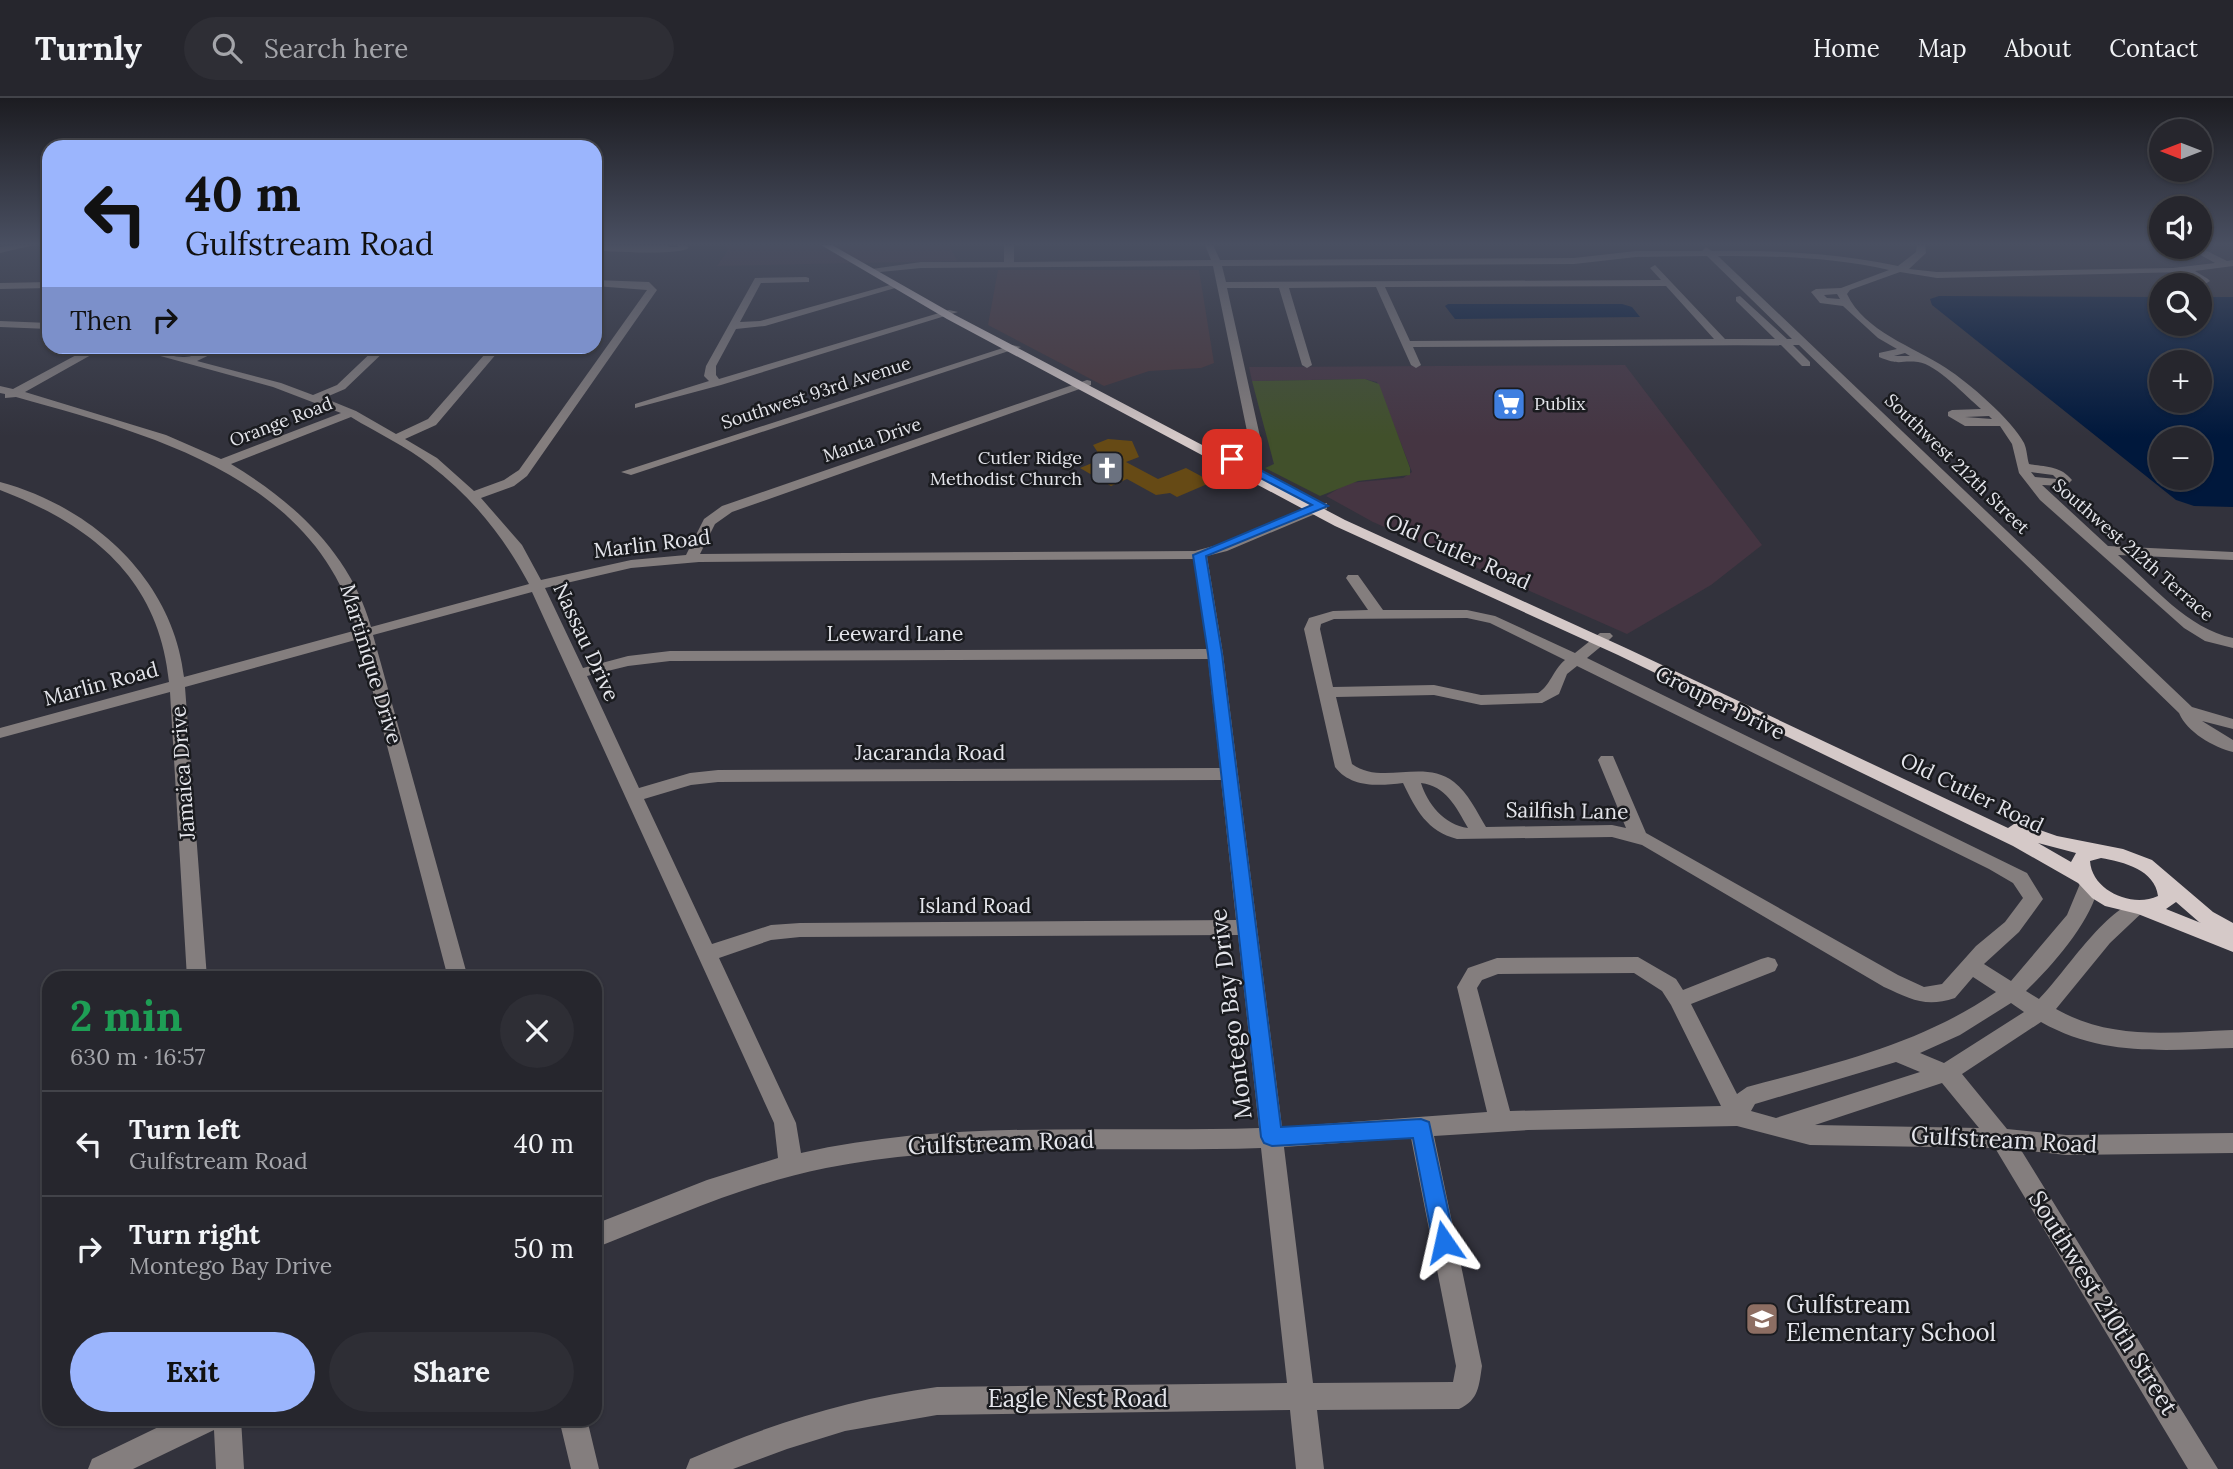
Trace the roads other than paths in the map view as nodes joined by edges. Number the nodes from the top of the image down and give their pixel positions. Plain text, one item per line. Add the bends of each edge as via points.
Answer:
1 (639, 309) edge
2 (743, 309) edge
3 (815, 309) edge
4 (941, 309) edge
5 (942, 309) edge
6 (1226, 309) edge
7 (1290, 309) edge
8 (1390, 309) edge
9 (1692, 309) edge
10 (1753, 309) edge
11 (1768, 309) edge
12 (1856, 309) edge
13 (949, 313) junction
14 (0, 324) edge
15 (42, 326) edge
16 (734, 326) junction
17 (1784, 342) junction
18 (1803, 342) junction
19 (1723, 343) junction
20 (1406, 344) junction
21 (1014, 348) junction
22 (1905, 350) junction
23 (86, 354) edge
24 (160, 354) edge
25 (204, 354) edge
26 (376, 354) edge
27 (491, 354) edge
28 (1922, 358) junction
29 (187, 361) junction
30 (1806, 364) dead end
31 (1307, 365) dead end
32 (1416, 365) dead end
33 (717, 383) junction
34 (1084, 384) junction
35 (5, 394) edge
36 (316, 398) junction
37 (639, 406) dead end
38 (1992, 412) junction
39 (352, 413) junction
40 (2004, 423) junction
41 (397, 438) junction
42 (1228, 461) junction
43 (223, 463) junction
44 (2022, 467) junction
45 (627, 472) dead end
46 (2030, 480) junction
47 (0, 486) edge
48 (474, 496) junction
49 (1318, 508) junction
50 (2105, 550) junction
51 (1200, 555) junction
52 (2233, 556) edge
53 (691, 558) junction
54 (1353, 578) dead end
55 (537, 586) junction
56 (1379, 615) junction
57 (366, 633) junction
58 (1603, 638) junction
59 (2226, 642) edge
60 (1215, 654) junction
61 (1577, 659) junction
62 (577, 674) junction
63 (177, 685) junction
64 (1326, 692) junction
65 (2186, 711) junction
66 (2233, 724) edge
67 (0, 733) edge
68 (2233, 747) edge
69 (1606, 760) dead end
70 (1229, 774) junction
71 (1409, 779) junction
72 (635, 796) junction
73 (1481, 834) junction
74 (1638, 835) junction
75 (2101, 851) junction
76 (2163, 880) junction
77 (2086, 881) junction
78 (2141, 908) junction
79 (1247, 927) junction
80 (2233, 932) edge
81 (2233, 944) edge
82 (706, 954) junction
83 (1768, 965) dead end
84 (1972, 966) junction
85 (197, 971) edge
86 (456, 971) edge
87 (2012, 991) junction
88 (1679, 1000) junction
89 (2041, 1010) junction
90 (2233, 1039) edge
91 (1898, 1053) junction
92 (1945, 1073) junction
93 (1737, 1116) junction
94 (1501, 1121) junction
95 (1421, 1128) junction
96 (1776, 1128) junction
97 (1272, 1137) junction
98 (2001, 1138) junction
99 (2233, 1143) edge
100 (791, 1165) junction
101 (602, 1233) edge
102 (1302, 1398) junction
103 (191, 1426) edge
104 (227, 1426) edge
105 (575, 1426) edge
106 (102, 1469) edge
107 (230, 1469) edge
108 (585, 1469) edge
109 (700, 1469) edge
110 (1310, 1469) edge
111 (2204, 1469) edge

1 - 48 street via 527,469 513,481
2 - 16 street
3 - 16 street via 761,324
4 - 13 main road, Old Cutler Road
5 - 13 main road, Old Cutler Road
6 - 42 street via 1255,442 1252,449
7 - 31 street
8 - 20 street
9 - 19 street
10 - 17 street
11 - 18 street, Southwest 212th Street
12 - 22 street, Southwest 212th Terrace via 1882,336
13 - 21 main road, Old Cutler Road
13 - 33 street
14 - 15 street
16 - 33 street via 709,372
17 - 18 street
17 - 19 street
17 - 30 street
18 - 65 street, Southwest 212th Street
19 - 20 street
20 - 32 street
21 - 34 main road, Old Cutler Road
21 - 45 street, Southwest 93rd Avenue
22 - 28 street, Southwest 212th Terrace
22 - 28 street via 1883,355 1894,360
23 - 35 street
24 - 29 street, Nassau Drive
25 - 29 street
26 - 36 street via 341,387
27 - 41 street via 432,422
28 - 38 street, Southwest 212th Terrace
29 - 36 street, Nassau Drive
33 - 37 street
34 - 42 main road, Old Cutler Road
34 - 53 street, Manta Drive via 727,509 709,522
35 - 43 street, Martinique Drive via 163,437
36 - 39 street, Nassau Drive
38 - 40 street, Southwest 212th Terrace
38 - 40 street via 1952,414 1961,421
39 - 41 street, Nassau Drive
39 - 43 street, Orange Road
40 - 44 street, Southwest 212th Terrace via 2018,444
41 - 48 street, Nassau Drive
42 - 49 main road, Old Cutler Road
43 - 57 street, Martinique Drive via 275,497 318,538 350,586
44 - 46 street, Southwest 212th Terrace
44 - 46 street via 2057,472 2066,480
46 - 50 street, Southwest 212th Terrace
47 - 63 street, Jamaica Drive via 78,522 130,566 164,621
48 - 55 street, Nassau Drive via 517,548
49 - 51 street, Marlin Road
49 - 58 main road, Old Cutler Road
50 - 52 street
50 - 59 street, Southwest 212th Terrace via 2189,625
51 - 53 street, Marlin Road
51 - 60 street, Montego Bay Drive
53 - 55 street, Marlin Road via 616,567
54 - 56 street
55 - 57 street, Marlin Road
55 - 62 street, Nassau Drive
56 - 61 street, Grouper Drive via 1475,614
56 - 64 street, Grouper Drive via 1329,616 1314,621
57 - 63 street, Marlin Road
57 - 86 street, Martinique Drive
58 - 61 street
58 - 75 main road, Old Cutler Road via 2029,833
58 - 77 main road, Old Cutler Road via 2020,841
60 - 62 street, Leeward Lane via 670,656
60 - 70 street, Montego Bay Drive
61 - 64 street via 1558,674 1551,694 1538,699 1472,700 1434,690
61 - 84 street, Grouper Drive via 1996,864 2026,884 2032,904
62 - 72 street, Nassau Drive
63 - 67 street, Marlin Road
63 - 85 street, Jamaica Drive
64 - 71 street via 1348,771 1366,779
65 - 66 street
65 - 68 street, Southwest 212th Street via 2206,733
69 - 74 street
70 - 72 street, Jacaranda Road via 718,776 690,779
70 - 79 street, Montego Bay Drive
71 - 73 street via 1444,784
71 - 73 street, Sailfish Lane via 1440,827 1454,834
72 - 82 street, Nassau Drive
73 - 74 street, Sailfish Lane via 1612,831
74 - 84 street, Sailfish Lane via 1891,981 1929,996 1948,992
75 - 76 main road, Old Cutler Road via 2135,859
75 - 77 main road via 2080,859 2078,868
76 - 78 main road via 2168,900
76 - 80 main road via 2206,917
77 - 78 main road, Old Cutler Road via 2111,899
77 - 87 street via 2086,901 2073,921
78 - 81 main road
78 - 89 street via 2115,923
79 - 82 street, Island Road via 800,930 771,933
79 - 97 street, Montego Bay Drive
82 - 100 street, Nassau Drive via 785,1123
83 - 88 street
84 - 87 street
87 - 89 street
87 - 91 street via 1935,1038
88 - 93 street
88 - 94 street via 1669,985 1638,965 1497,966 1475,974 1467,987
89 - 90 street via 2070,1027 2112,1039
89 - 92 street
91 - 92 street
91 - 93 street via 1746,1097
92 - 96 street
92 - 98 street, Southwest 210th Street
93 - 94 street, Gulfstream Road
93 - 96 street, Gulfstream Road
94 - 95 street, Gulfstream Road
95 - 97 street, Gulfstream Road
95 - 102 street, Eagle Nest Road via 1469,1366 1465,1389 1447,1398
96 - 98 street, Gulfstream Road via 1810,1135
97 - 100 street, Gulfstream Road via 937,1143
97 - 102 street, Montego Bay Drive
98 - 99 street, Gulfstream Road via 2074,1145
98 - 111 street, Southwest 210th Street
100 - 101 street, Gulfstream Road via 712,1188
102 - 109 street, Eagle Nest Road via 925,1402 788,1432
102 - 110 street, Montego Bay Drive
103 - 106 street
104 - 107 street
105 - 108 street

